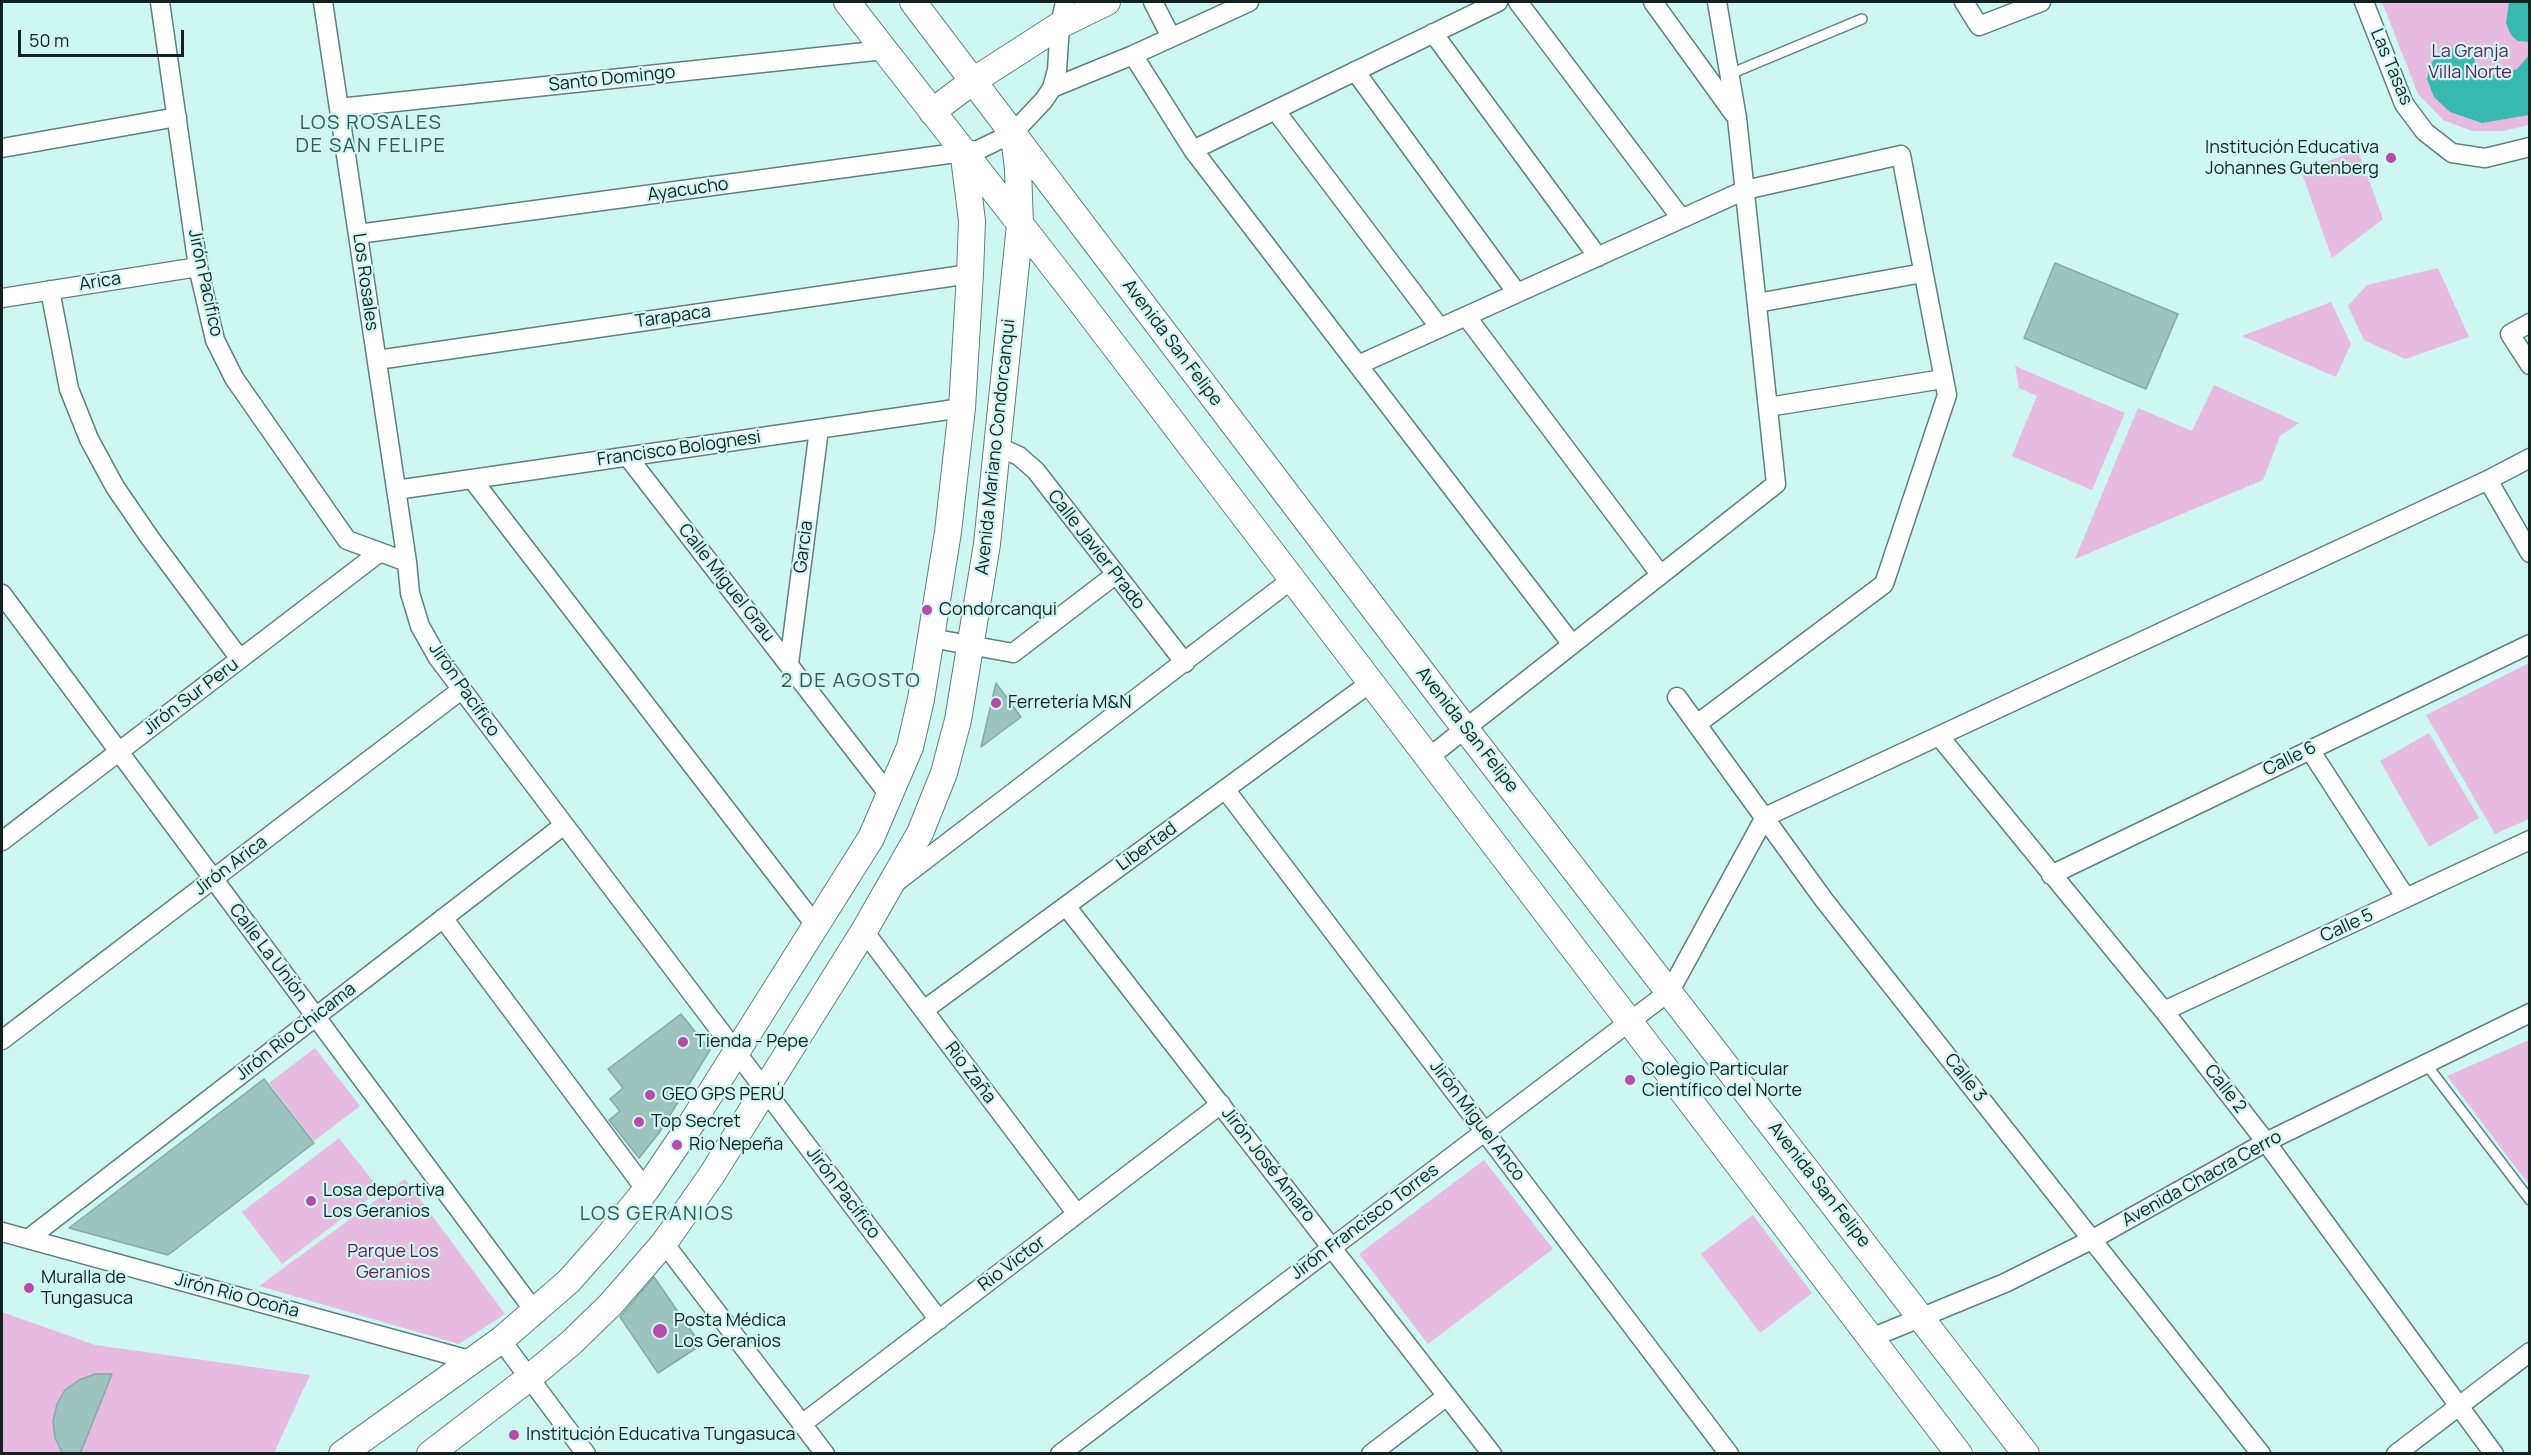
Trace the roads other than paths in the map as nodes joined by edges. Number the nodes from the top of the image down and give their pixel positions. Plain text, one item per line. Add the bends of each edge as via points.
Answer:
1 (160, 2) edge
2 (324, 2) edge
3 (847, 2) edge
4 (913, 2) edge
5 (1107, 2) edge
6 (1153, 2) edge
7 (1249, 2) edge
8 (1498, 2) edge
9 (1518, 2) edge
10 (1653, 2) edge
11 (1717, 2) edge
12 (1964, 2) edge
13 (2041, 2) edge
14 (2364, 2) edge
15 (1062, 13) edge
16 (1862, 19) dead end
17 (1433, 33) junction
18 (1171, 37) junction
19 (884, 50) junction
20 (1133, 55) junction
21 (1355, 71) junction
22 (1730, 74) junction
23 (973, 81) junction
24 (1052, 88) junction
25 (339, 108) junction
26 (1275, 110) junction
27 (932, 112) junction
28 (177, 117) junction
29 (1737, 118) junction
30 (1013, 133) junction
31 (2529, 147) edge
32 (2, 148) edge
33 (1193, 150) junction
34 (964, 153) junction
35 (1745, 190) junction
36 (1682, 218) junction
37 (1020, 225) junction
38 (358, 234) junction
39 (1598, 256) junction
40 (198, 267) junction
41 (1923, 273) junction
42 (970, 274) junction
43 (50, 290) junction
44 (1517, 293) junction
45 (2, 298) edge
46 (1757, 303) junction
47 (1466, 316) junction
48 (2529, 323) edge
49 (1440, 328) junction
50 (376, 360) junction
51 (2529, 364) edge
52 (1358, 365) junction
53 (1943, 379) junction
54 (1768, 407) junction
55 (962, 408) junction
56 (819, 429) junction
57 (999, 447) junction
58 (628, 457) junction
59 (2529, 458) edge
60 (472, 479) junction
61 (2488, 480) junction
62 (396, 490) junction
63 (380, 552) junction
64 (2529, 553) edge
65 (406, 562) junction
66 (1660, 574) junction
67 (1115, 575) junction
68 (1292, 580) junction
69 (2, 594) edge
70 (931, 638) junction
71 (1571, 643) junction
72 (2529, 644) edge
73 (971, 645) junction
74 (240, 659) junction
75 (1185, 663) junction
76 (789, 664) junction
77 (1370, 683) junction
78 (461, 690) junction
79 (1677, 697) dead end
80 (1697, 724) junction
81 (1466, 729) junction
82 (1939, 736) junction
83 (2310, 750) junction
84 (118, 752) junction
85 (1428, 758) junction
86 (1225, 789) junction
87 (890, 796) junction
88 (1765, 817) junction
89 (564, 825) junction
90 (2529, 840) edge
91 (2, 841) edge
92 (2050, 875) junction
93 (213, 879) junction
94 (890, 887) junction
95 (2406, 898) junction
96 (1066, 906) junction
97 (443, 918) junction
98 (816, 926) junction
99 (864, 931) junction
100 (1670, 991) junction
101 (924, 1010) junction
102 (2164, 1011) junction
103 (2529, 1013) edge
104 (316, 1017) junction
105 (1629, 1022) junction
106 (2, 1040) edge
107 (736, 1053) junction
108 (2426, 1064) junction
109 (764, 1089) junction
110 (1221, 1104) junction
111 (1485, 1131) junction
112 (2266, 1142) junction
113 (646, 1190) junction
114 (2529, 1200) edge
115 (1077, 1214) junction
116 (2, 1232) edge
117 (28, 1239) junction
118 (2093, 1239) junction
119 (664, 1243) junction
120 (1332, 1248) junction
121 (535, 1312) junction
122 (1922, 1318) junction
123 (939, 1320) junction
124 (1871, 1338) junction
125 (501, 1340) junction
126 (2529, 1352) edge
127 (473, 1361) junction
128 (529, 1378) junction
129 (1447, 1396) junction
130 (2458, 1405) junction
131 (802, 1424) junction
132 (342, 1454) edge
133 (430, 1454) edge
134 (586, 1454) edge
135 (825, 1454) edge
136 (1060, 1454) edge
137 (1371, 1454) edge
138 (1492, 1454) edge
139 (1729, 1454) edge
140 (1959, 1454) edge
141 (2026, 1454) edge
142 (2261, 1454) edge
143 (2396, 1454) edge
144 (2494, 1454) edge

1 - 28 street, Jirón Pacífico
2 - 25 street, Los Rosales
3 - 19 main road
4 - 23 main road, Avenida San Felipe
5 - 15 main road
6 - 18 street
7 - 18 street
8 - 17 street
9 - 36 street
10 - 29 street
11 - 22 street
12 - 13 street via 1979,26
14 - 31 street, Las Tasas via 2404,104 2425,132 2452,153 2485,158
15 - 23 main road
15 - 24 street via 1058,70
16 - 22 lane
17 - 21 street
17 - 39 street
18 - 20 street
19 - 25 street, Santo Domingo
19 - 27 main road
20 - 24 street
20 - 33 street
21 - 26 street
21 - 44 street
22 - 29 street
23 - 27 main road
23 - 30 main road, Avenida San Felipe
24 - 30 street
25 - 38 street, Los Rosales
26 - 33 street
26 - 49 street
27 - 34 main road
28 - 32 street
28 - 40 street, Jirón Pacífico
29 - 35 street
30 - 34 street, Ayacucho via 992,145
30 - 37 main road, Avenida Mariano Condorcanqui
30 - 81 main road, Avenida San Felipe
33 - 52 street
34 - 37 main road
34 - 38 street, Ayacucho
34 - 42 main road via 972,221
35 - 36 street
35 - 41 street via 1901,155
35 - 46 street
36 - 39 street
37 - 57 main road, Avenida Mariano Condorcanqui
37 - 68 main road
38 - 50 street, Los Rosales
39 - 44 street
40 - 43 street, Arica
40 - 63 street, Jirón Pacífico via 215,340 252,406 347,540
41 - 46 street
41 - 53 street
42 - 50 street, Tarapaca
42 - 55 main road
43 - 45 street, Arica
43 - 74 street via 69,389 89,439 115,487 150,538
44 - 47 street
46 - 54 street
47 - 49 street
47 - 66 street
48 - 51 street via 2510,334
49 - 52 street
50 - 62 street, Los Rosales
52 - 71 street
53 - 54 street
53 - 80 street via 1947,395 1884,584
54 - 66 street via 1776,484
55 - 56 street, Francisco Bolognesi
55 - 70 main road
56 - 58 street, Francisco Bolognesi
56 - 76 street, Garcia
57 - 67 street, Calle Javier Prado via 1019,456 1036,471
57 - 73 main road, Avenida Mariano Condorcanqui
58 - 60 street, Francisco Bolognesi
58 - 76 street, Calle Miguel Grau
59 - 61 street
60 - 62 street, Francisco Bolognesi
60 - 98 street
61 - 64 street
61 - 82 street
62 - 65 street, Los Rosales
63 - 65 street, Jirón Pacífico
63 - 74 street, Jirón Sur Peru
65 - 78 street, Jirón Pacífico via 420,626
66 - 71 street
67 - 73 street via 1013,653
67 - 75 street, Calle Javier Prado
68 - 75 street
68 - 77 main road
69 - 84 street, Calle La Unión
70 - 73 street
70 - 87 main road via 910,747
71 - 81 street
72 - 83 street, Calle 6
73 - 94 main road, Avenida Mariano Condorcanqui via 944,773 920,833
74 - 84 street, Jirón Sur Peru
75 - 94 street
76 - 87 street, Calle Miguel Grau
77 - 85 main road
77 - 86 street, Libertad
78 - 89 street, Jirón Pacífico
78 - 93 street, Jirón Arica
79 - 80 street, Calle 3
80 - 88 street, Calle 3
81 - 85 street
81 - 100 main road, Avenida San Felipe
82 - 88 street
82 - 92 street, Calle 2
83 - 92 street, Calle 6
83 - 95 street
84 - 91 street, Jirón Sur Peru
84 - 93 street, Calle La Unión
85 - 105 main road
86 - 96 street, Libertad
86 - 111 street, Jirón Miguel Anco
87 - 98 main road via 871,838
88 - 100 street
88 - 118 street, Calle 3 via 1824,900
89 - 97 street, Jirón Rio Chicama
89 - 107 street, Jirón Pacífico
90 - 95 street, Calle 5
92 - 102 street, Calle 2
93 - 104 street, Calle La Unión
93 - 106 street, Jirón Arica
94 - 99 main road, Avenida Mariano Condorcanqui
95 - 102 street, Calle 5
96 - 101 street, Libertad
96 - 110 street, Jirón José Amaro
97 - 104 street, Jirón Rio Chicama
97 - 113 street
98 - 107 main road
99 - 101 street, Rio Zaña
99 - 109 main road, Avenida Mariano Condorcanqui
100 - 105 street, Jirón Francisco Torres
100 - 122 main road, Avenida San Felipe
101 - 115 street, Rio Zaña
102 - 112 street, Calle 2
103 - 108 street, Avenida Chacra Cerro
104 - 117 street, Jirón Rio Chicama
104 - 121 street, Calle La Unión
105 - 111 street, Jirón Francisco Torres
105 - 124 main road
107 - 109 street, Jirón Pacífico
107 - 113 main road
108 - 112 street, Avenida Chacra Cerro
108 - 114 lane
109 - 119 main road, Avenida Mariano Condorcanqui
109 - 123 street, Jirón Pacífico
110 - 115 street, Rio Victor
110 - 120 street, Jirón José Amaro
111 - 120 street, Jirón Francisco Torres
111 - 139 street, Jirón Miguel Anco
112 - 118 street, Avenida Chacra Cerro
112 - 130 street, Calle 2
113 - 121 main road via 569,1281
115 - 123 street, Rio Victor
116 - 117 street, Jirón Rio Ocoña
117 - 127 street, Jirón Rio Ocoña
118 - 122 street, Avenida Chacra Cerro via 2005,1283
118 - 142 street, Calle 3
119 - 128 main road, Avenida Mariano Condorcanqui via 611,1304
119 - 131 street
120 - 129 street, Jirón José Amaro
120 - 136 street, Jirón Francisco Torres
121 - 125 main road
122 - 124 street, Avenida Chacra Cerro
122 - 141 main road, Avenida San Felipe
123 - 131 street, Rio Victor
124 - 140 main road
125 - 127 main road
125 - 128 street
126 - 130 street
127 - 132 main road
128 - 133 main road, Avenida Mariano Condorcanqui
128 - 134 street
129 - 137 street
129 - 138 street, Jirón José Amaro
130 - 143 street
130 - 144 street, Calle 2
131 - 135 street

